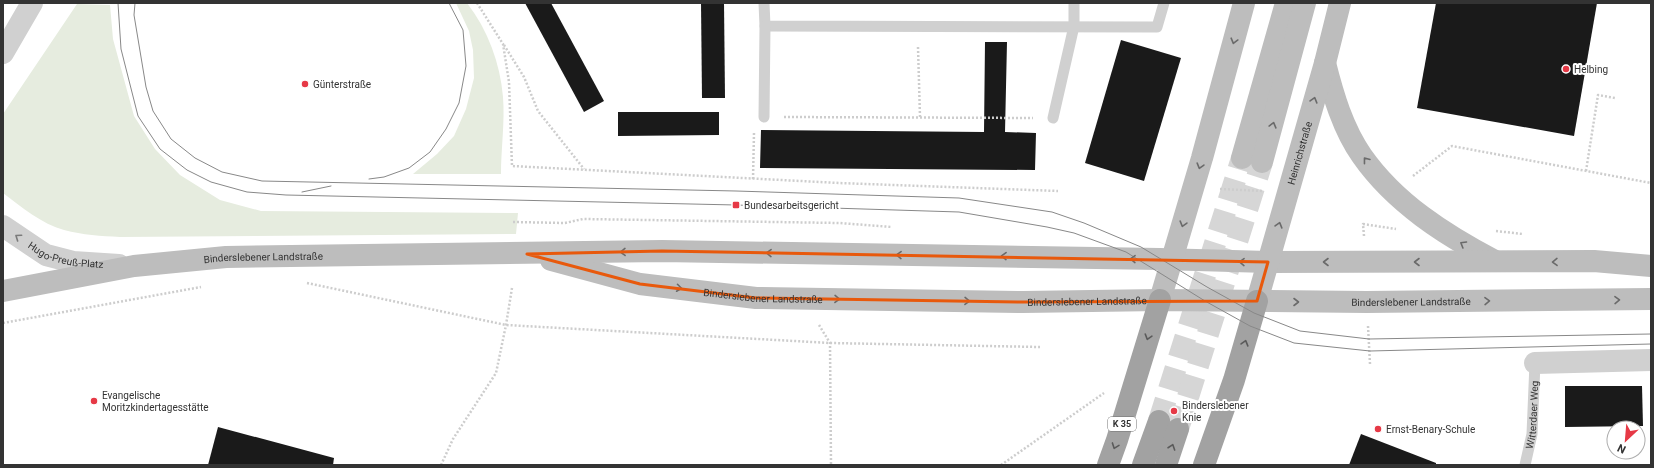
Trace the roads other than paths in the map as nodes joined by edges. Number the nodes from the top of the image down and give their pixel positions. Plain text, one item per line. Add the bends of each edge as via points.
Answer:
1 (32, 3) edge
2 (764, 3) edge
3 (1074, 3) edge
4 (1164, 3) edge
5 (1244, 3) edge
6 (1286, 3) edge
7 (1305, 3) edge
8 (1340, 3) edge
9 (765, 26) junction
10 (1074, 26) junction
11 (3, 53) edge
12 (1325, 63) junction
13 (764, 117) road end
14 (1053, 118) road end
15 (3, 226) edge
16 (527, 254) junction
17 (1172, 260) junction
18 (1268, 262) junction
19 (1498, 263) junction
20 (134, 266) junction
21 (1651, 266) edge
22 (3, 291) edge
23 (1651, 299) edge
24 (1160, 300) junction
25 (1257, 302) junction
26 (1651, 360) edge
27 (1535, 363) joint
28 (1159, 421) tunnel mouth
29 (1178, 429) tunnel mouth
30 (1108, 465) edge
31 (1143, 465) edge
32 (1166, 465) edge
33 (1204, 465) edge
34 (1525, 465) edge

1 - 11 street
2 - 9 lane
3 - 10 lane
4 - 10 lane via 1157,27
5 -> 17 main road, K 35
6 -> 7 main road via 1252,160
8 - 12 main road, Heinrichstraße
9 - 10 lane
9 - 13 lane
10 - 14 lane
18 -> 12 main road, Heinrichstraße
19 -> 12 main road via 1445,233 1416,212 1379,176 1362,155 1347,128 1331,90
20 -> 15 street, Hugo-Preuß-Platz via 73,262 46,255
17 -> 16 main road, Binderslebener Landstraße via 662,251
16 - 20 main road, Binderslebener Landstraße via 226,256
16 -> 24 main road, Binderslebener Landstraße via 640,284 756,298 1023,302
18 -> 17 main road, Binderslebener Landstraße
17 - 24 main road, K 35
19 -> 18 main road, Binderslebener Landstraße
18 - 25 main road, Heinrichstraße
21 -> 19 main road, Binderslebener Landstraße via 1594,261
20 - 22 main road, Binderslebener Landstraße
25 -> 23 main road, Binderslebener Landstraße
24 - 25 main road, Binderslebener Landstraße
24 -> 30 highway, K 35
33 -> 25 highway via 1234,380
26 - 27 street
27 - 34 lane, Witterdaer Weg via 1532,434
28 - 31 highway
32 -> 29 highway

